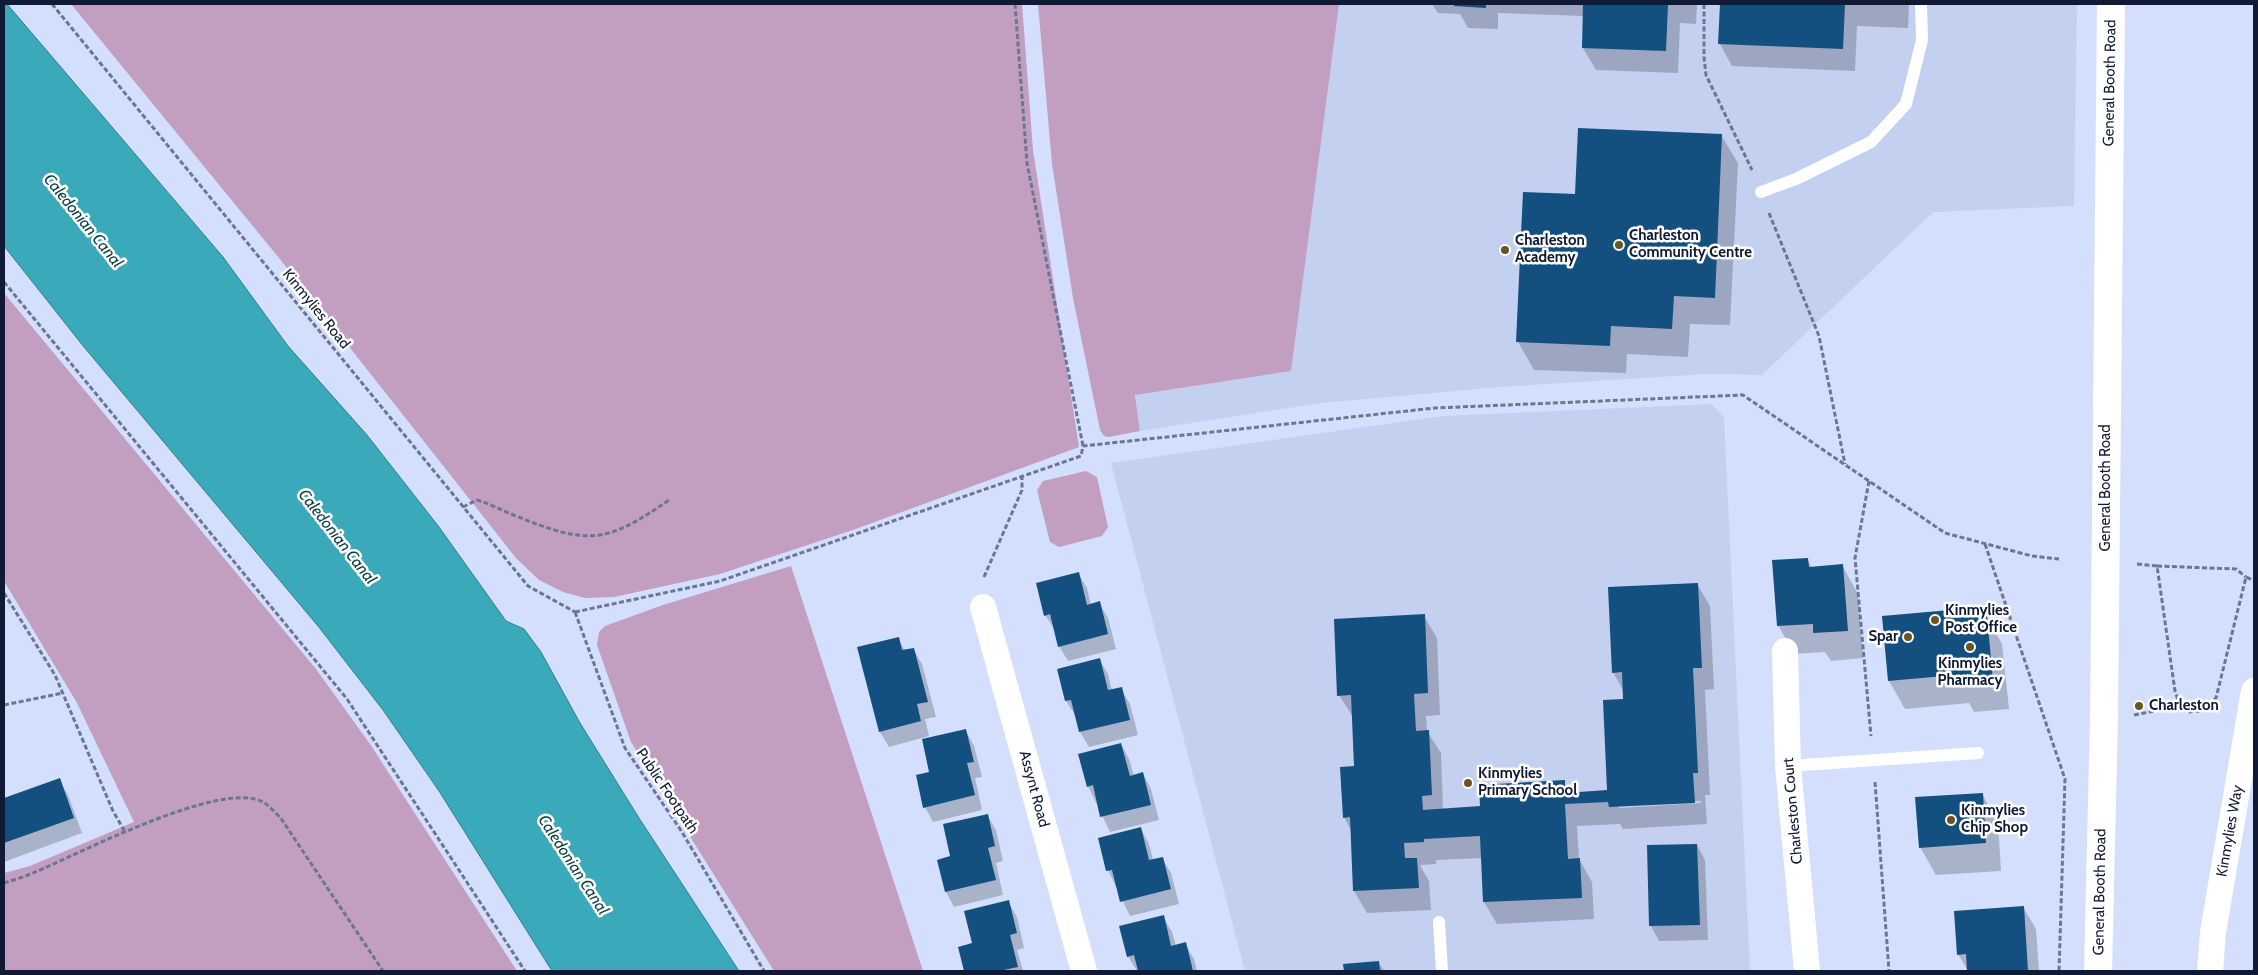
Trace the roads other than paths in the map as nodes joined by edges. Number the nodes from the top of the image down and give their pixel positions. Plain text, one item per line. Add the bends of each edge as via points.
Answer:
1 (1921, 4) edge
2 (2111, 4) edge
3 (1761, 192) road end
4 (983, 607) road end
5 (1785, 651) dead end
6 (2254, 691) edge
7 (1978, 753) dead end
8 (1788, 766) junction
9 (1439, 922) dead end
10 (1084, 971) edge
11 (1442, 971) edge
12 (1807, 971) edge
13 (2098, 971) edge
14 (2210, 971) edge

1 - 3 lane via 1922,40 1906,104 1871,142 1796,179
2 - 13 street, General Booth Road via 2104,717
4 - 10 street, Assynt Road
5 - 8 street, Charleston Court
6 - 14 street, Kinmylies Way via 2213,932
7 - 8 lane
8 - 12 street, Charleston Court
9 - 11 lane

